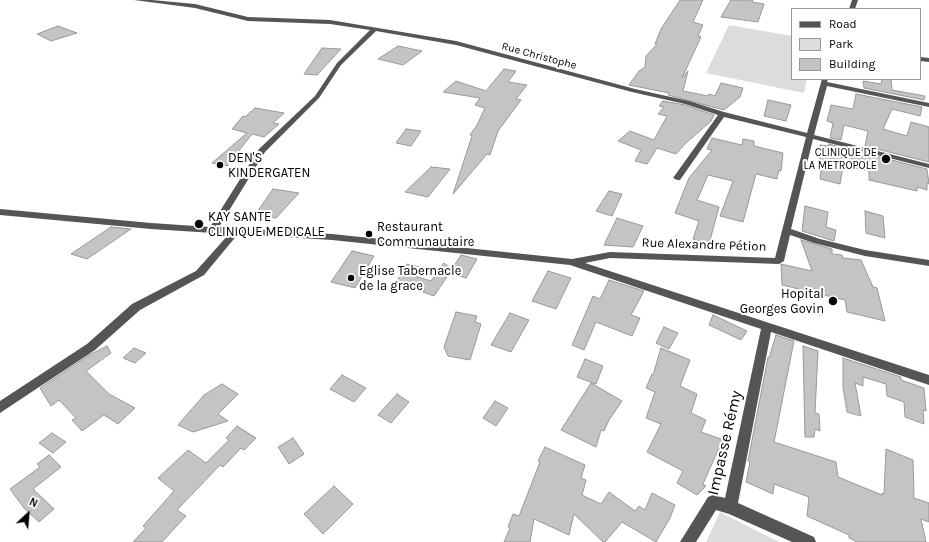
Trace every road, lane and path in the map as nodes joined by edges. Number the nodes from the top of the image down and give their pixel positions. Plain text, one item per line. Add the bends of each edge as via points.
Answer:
1 (137, 0) edge
2 (375, 29) junction
3 (824, 81) edge
4 (929, 105) edge
5 (722, 114) junction
6 (811, 136) junction
7 (929, 166) edge
8 (677, 178) dead end
9 (0, 212) edge
10 (213, 230) junction
11 (786, 230) junction
12 (236, 231) junction
13 (571, 262) junction
14 (929, 263) edge
15 (767, 326) junction
16 (929, 380) edge
17 (0, 408) edge
18 (730, 507) junction
19 (687, 542) edge
20 (809, 542) edge

1 - 2 street, Rue Christophe via 195,6 248,19 330,22
2 - 5 street, Rue Christophe via 456,43 634,91 687,102
2 - 10 street via 339,64 317,97 262,151
3 - 4 street
3 - 6 street
5 - 6 street, Rue Christophe
5 - 8 street
6 - 7 street, Rue Christophe
6 - 11 street
9 - 10 street
10 - 12 street
11 - 13 street, Rue Alexandre Pétion via 779,261 610,255
11 - 14 street via 865,253
12 - 13 street via 332,237
12 - 17 street via 200,273 136,307 91,346
13 - 15 street
15 - 16 street
15 - 18 street, Impasse Rémy
18 - 19 street, Impasse Rémy via 713,502
18 - 20 street

